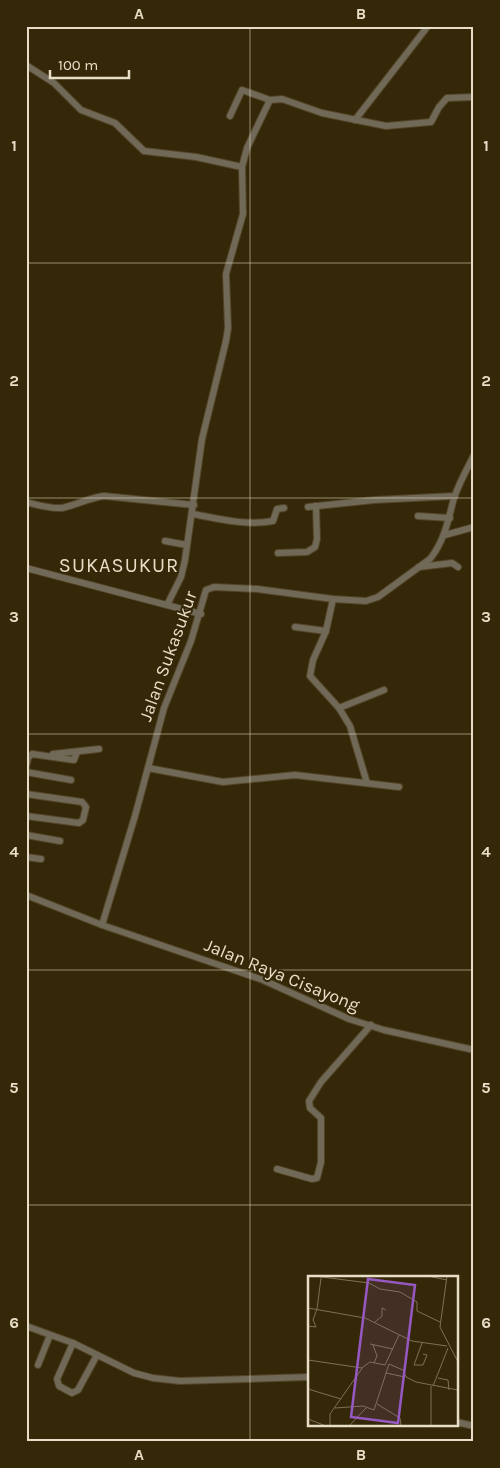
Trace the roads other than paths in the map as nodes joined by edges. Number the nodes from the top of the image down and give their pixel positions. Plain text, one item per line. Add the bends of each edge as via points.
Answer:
1 (428, 26) edge
2 (26, 64) edge
3 (474, 97) edge
4 (270, 100) junction
5 (230, 116) dead end
6 (355, 120) junction
7 (242, 167) junction
8 (474, 455) edge
9 (455, 496) junction
10 (26, 502) edge
11 (194, 505) junction
12 (316, 506) junction
13 (308, 507) dead end
14 (284, 508) dead end
15 (193, 514) junction
16 (418, 516) dead end
17 (450, 518) junction
18 (474, 527) edge
19 (445, 534) junction
20 (165, 541) dead end
21 (187, 544) junction
22 (278, 553) dead end
23 (26, 568) edge
24 (418, 568) junction
25 (458, 568) dead end
26 (333, 600) junction
27 (167, 605) junction
28 (201, 614) junction
29 (295, 627) dead end
30 (326, 631) junction
31 (384, 690) dead end
32 (339, 708) junction
33 (99, 750) dead end
34 (26, 767) edge
35 (148, 768) junction
36 (26, 772) edge
37 (71, 780) dead end
38 (367, 783) junction
39 (399, 786) dead end
40 (26, 794) edge
41 (26, 816) edge
42 (26, 835) edge
43 (60, 841) dead end
44 (26, 857) edge
45 (41, 859) dead end
46 (26, 895) edge
47 (102, 925) junction
48 (371, 1026) junction
49 (474, 1050) edge
50 (277, 1169) dead end
51 (26, 1326) edge
52 (50, 1334) junction
53 (73, 1343) junction
54 (97, 1355) junction
55 (38, 1365) dead end
56 (308, 1377) edge
57 (458, 1422) edge
58 (474, 1426) edge

1 - 6 street
2 - 7 street via 54,84 81,110 115,122 144,151 196,156
3 - 6 street via 448,98 438,107 434,119 423,124 392,127
4 - 5 street via 242,90
4 - 6 street via 282,99
4 - 7 street
7 - 11 street via 243,214 226,274 228,328 202,439
8 - 9 street, Jalan Sukasukur
9 - 12 street
9 - 17 street, Jalan Sukasukur
10 - 11 street via 62,508 104,496
11 - 15 street
12 - 13 street
12 - 22 street via 315,547 307,552
14 - 15 street via 277,508 273,521 266,522 230,521
15 - 21 street
16 - 17 street
17 - 19 street, Jalan Sukasukur
18 - 19 street
19 - 24 street, Jalan Sukasukur via 430,559
20 - 21 street
21 - 27 street via 181,577
23 - 27 street
24 - 25 street via 452,563
24 - 26 street, Jalan Sukasukur via 371,600
26 - 28 street, Jalan Sukasukur via 284,592 214,587 204,594
26 - 30 street
27 - 28 street
28 - 35 street, Jalan Sukasukur via 164,708
29 - 30 street
30 - 32 street via 313,660 310,676
31 - 32 street
32 - 38 street via 354,736
33 - 34 street via 77,752 74,760 32,754
35 - 38 street via 223,782 295,775
35 - 47 street, Jalan Sukasukur
36 - 37 street
38 - 39 street
40 - 41 street via 82,802 86,807 79,823
42 - 43 street
44 - 45 street
46 - 47 street, Jalan Raya Cisayong
47 - 48 street, Jalan Raya Cisayong via 263,980 318,1007
48 - 49 street, Jalan Raya Cisayong
48 - 50 street via 308,1101 310,1108 321,1118 321,1162 317,1178
51 - 52 street
52 - 53 street
52 - 55 street
53 - 54 street
53 - 54 street via 57,1380 59,1386 72,1393 78,1390
54 - 56 street via 134,1373 168,1381
57 - 58 street

